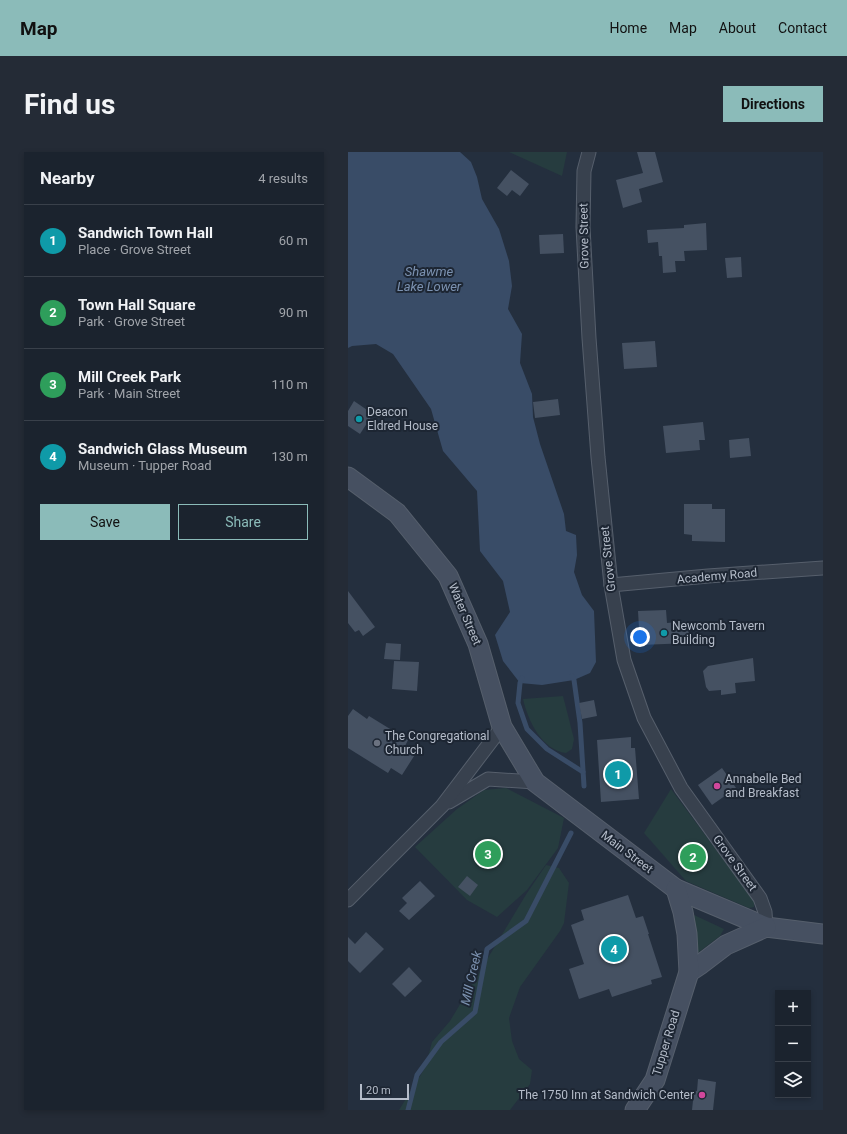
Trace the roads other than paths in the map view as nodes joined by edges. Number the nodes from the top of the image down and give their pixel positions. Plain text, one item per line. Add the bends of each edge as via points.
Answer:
1 (589, 152) edge
2 (348, 477) edge
3 (823, 568) edge
4 (611, 586) junction
5 (502, 727) junction
6 (535, 782) junction
7 (442, 806) junction
8 (676, 889) junction
9 (348, 900) edge
10 (766, 926) junction
11 (823, 934) edge
12 (689, 972) junction
13 (635, 1110) edge

1 - 4 street, Grove Street via 584,171 582,227 598,457
2 - 5 main road, Water Street via 397,513 448,576 478,644
3 - 4 street, Academy Road
4 - 10 street, Grove Street via 624,660 644,718 686,797 760,898
5 - 6 main road, Water Street
5 - 7 street
6 - 7 street via 488,779
6 - 8 main road, Main Street
7 - 9 street
8 - 10 main road, Main Street
8 - 12 main road, Tupper Road via 687,934
10 - 11 main road, Main Street
10 - 12 main road via 726,945
12 - 13 main road, Tupper Road via 655,1080

